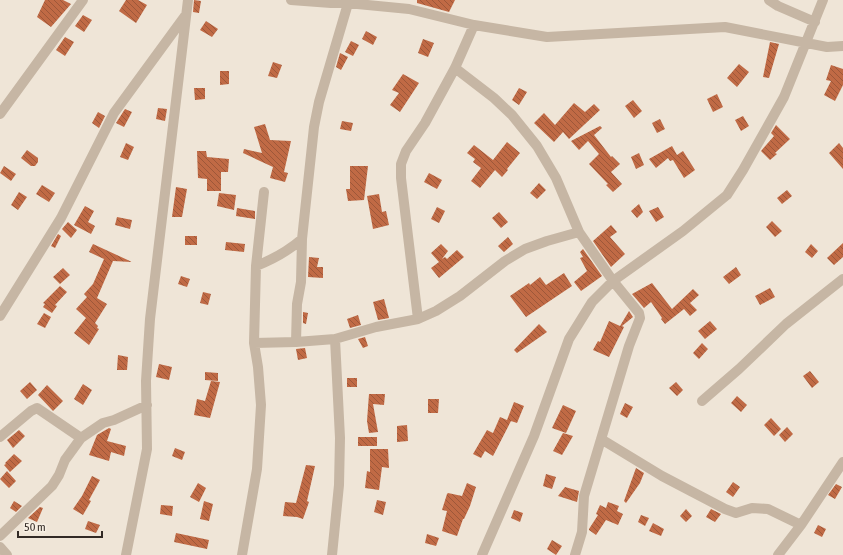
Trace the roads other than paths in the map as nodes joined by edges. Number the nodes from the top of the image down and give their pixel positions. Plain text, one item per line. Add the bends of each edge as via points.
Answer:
1 (83, 0) edge
2 (188, 0) edge
3 (291, 0) edge
4 (769, 0) edge
5 (823, 0) edge
6 (348, 2) edge
7 (186, 14) junction
8 (815, 22) junction
9 (474, 25) junction
10 (807, 42) junction
11 (843, 46) edge
12 (455, 68) junction
13 (0, 114) edge
14 (264, 192) dead end
15 (579, 232) junction
16 (302, 239) junction
17 (256, 266) junction
18 (843, 279) edge
19 (613, 280) junction
20 (0, 316) edge
21 (418, 319) junction
22 (336, 339) junction
23 (296, 342) junction
24 (254, 343) junction
25 (702, 401) dead end
26 (147, 405) junction
27 (0, 437) edge
28 (81, 438) junction
29 (602, 439) junction
30 (843, 462) edge
31 (801, 525) junction
32 (0, 536) edge
33 (126, 555) edge
34 (242, 555) edge
35 (332, 555) edge
36 (482, 555) edge
37 (575, 555) edge
38 (778, 555) edge

1 - 13 street
2 - 7 street
3 - 6 street
4 - 8 street
5 - 8 street
6 - 9 street via 409,9
6 - 16 street via 319,102
7 - 20 street via 114,113 61,218
7 - 26 street via 150,319
8 - 10 street
9 - 10 street via 547,37 725,27
9 - 12 street
10 - 11 street via 827,47
10 - 19 street via 784,97 727,195 683,231
12 - 15 street via 512,115 536,146 556,178
12 - 21 street via 425,124 406,151 401,164
14 - 17 street
15 - 19 street
15 - 21 street via 526,249 505,261 460,296
16 - 17 street via 271,260
16 - 23 street
17 - 24 street
18 - 25 street via 786,324
19 - 29 street via 639,313 640,318 629,346
19 - 36 street via 592,302 569,339 534,436
21 - 22 street via 376,327
22 - 23 street
22 - 35 street via 340,438 339,485
23 - 24 street
24 - 34 street via 261,405 257,469
26 - 28 street via 103,423
26 - 33 street via 147,449
27 - 28 street via 37,408
28 - 32 street via 65,460 52,486
29 - 31 street via 662,476 725,509 736,513 752,508 768,509
29 - 37 street via 584,496 582,532
30 - 31 street
31 - 38 street

